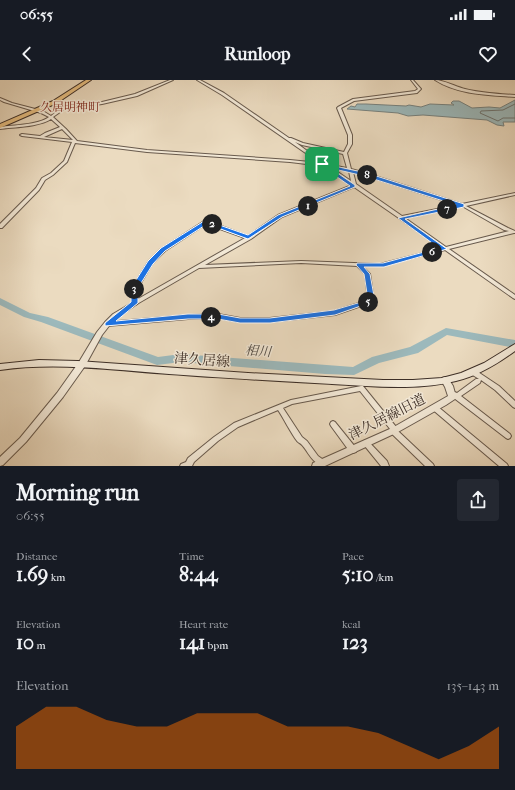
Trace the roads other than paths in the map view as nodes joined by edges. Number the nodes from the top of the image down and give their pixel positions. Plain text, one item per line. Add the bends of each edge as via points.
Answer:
1 (89, 80) edge
2 (172, 80) edge
3 (198, 80) edge
4 (412, 80) edge
5 (437, 80) edge
6 (515, 96) edge
7 (0, 99) edge
8 (36, 111) junction
9 (51, 117) junction
10 (0, 127) edge
11 (62, 128) junction
12 (22, 135) dead end
13 (41, 137) junction
14 (283, 137) junction
15 (75, 141) junction
16 (345, 153) junction
17 (322, 164) junction
18 (350, 170) junction
19 (354, 186) junction
20 (515, 194) edge
21 (462, 206) junction
22 (401, 218) junction
23 (0, 227) edge
24 (514, 232) edge
25 (248, 238) junction
26 (444, 249) junction
27 (359, 265) junction
28 (198, 267) junction
29 (515, 297) edge
30 (135, 303) junction
31 (107, 324) junction
32 (515, 347) edge
33 (82, 364) junction
34 (0, 367) edge
35 (473, 372) junction
36 (445, 380) junction
37 (478, 381) dead end
38 (361, 385) junction
39 (455, 395) junction
40 (515, 404) edge
41 (280, 408) junction
42 (435, 408) junction
43 (333, 424) dead end
44 (394, 430) junction
45 (508, 436) dead end
46 (366, 443) junction
47 (353, 450) junction
48 (0, 462) edge
49 (319, 465) edge
50 (184, 466) edge
51 (385, 466) edge
52 (430, 466) edge
53 (504, 466) edge

1 - 8 main road via 64,97
2 - 9 street via 136,95 62,109
3 - 14 street via 223,94
4 - 16 street via 420,89 416,92 353,100 339,108 350,135 350,144
5 - 6 street via 462,90
7 - 8 street
8 - 9 street
8 - 10 main road
9 - 10 street via 37,124
9 - 11 street
11 - 13 street
11 - 15 street
12 - 13 street
13 - 15 street
14 - 16 street via 302,144
14 - 17 street
15 - 17 street via 147,151
15 - 23 street via 66,161 43,179 38,190
16 - 18 street
17 - 18 street
17 - 19 street
18 - 19 street
18 - 21 street
19 - 22 street
19 - 25 street via 280,216
20 - 21 street
21 - 22 street
21 - 24 street
22 - 26 street
24 - 26 street
25 - 28 street
25 - 30 street via 206,222 163,250 150,263 134,288
26 - 27 street via 384,265
26 - 29 street
27 - 28 street via 301,262
27 - 31 street via 367,274 371,301 335,313 270,320 240,320 218,316
28 - 30 street
30 - 31 street
31 - 33 street
32 - 35 main road, 津久居線
33 - 34 main road, 津久居線 via 28,363
33 - 38 main road, 津久居線
33 - 48 street via 30,432
35 - 36 main road, 津久居線
35 - 40 street
36 - 38 main road, 津久居線
36 - 39 street
37 - 39 street
38 - 41 street via 305,398
38 - 44 street
39 - 42 street, 津久居線旧道
39 - 45 street
41 - 49 street
41 - 50 street via 232,428
42 - 44 street, 津久居線旧道
42 - 53 street
43 - 47 street
44 - 46 street, 津久居線旧道
44 - 52 street
46 - 47 street, 津久居線旧道
46 - 51 street
47 - 49 street, 津久居線旧道

